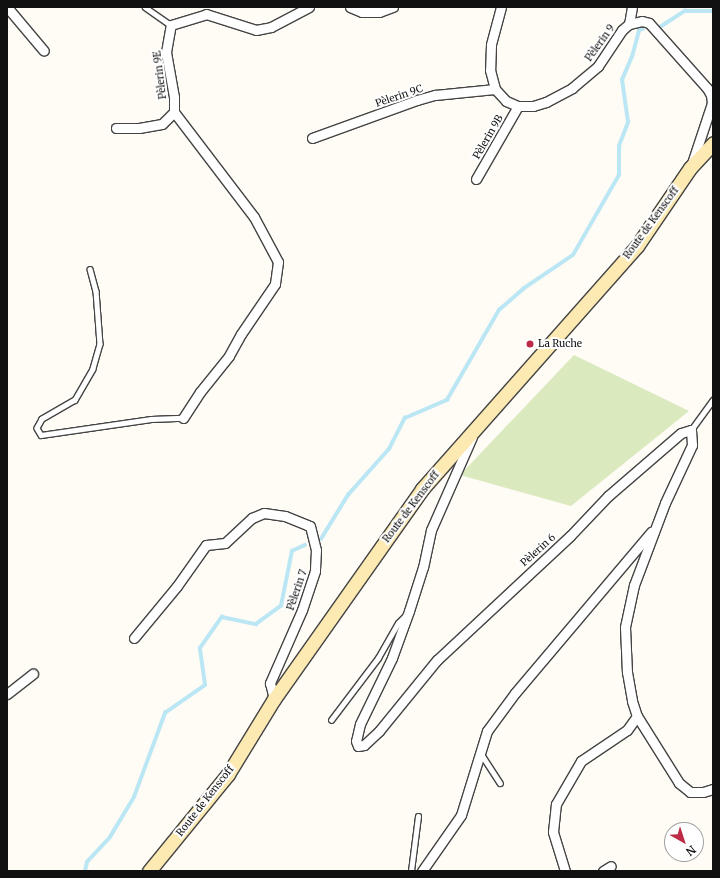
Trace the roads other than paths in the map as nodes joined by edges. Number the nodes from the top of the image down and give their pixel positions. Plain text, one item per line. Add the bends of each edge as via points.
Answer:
1 (7, 7) edge
2 (145, 7) edge
3 (309, 7) edge
4 (350, 7) edge
5 (393, 7) edge
6 (501, 7) edge
7 (632, 7) edge
8 (629, 24) junction
9 (171, 25) junction
10 (44, 51) dead end
11 (495, 89) junction
12 (518, 106) junction
13 (174, 112) junction
14 (116, 128) dead end
15 (312, 138) dead end
16 (713, 142) edge
17 (690, 168) junction
18 (476, 179) dead end
19 (90, 269) dead end
20 (713, 400) edge
21 (183, 418) joint
22 (477, 427) junction
23 (691, 430) junction
24 (656, 527) junction
25 (409, 611) junction
26 (134, 638) dead end
27 (33, 674) dead end
28 (7, 694) edge
29 (274, 699) junction
30 (637, 716) junction
31 (330, 720) dead end
32 (480, 751) junction
33 (500, 783) dead end
34 (713, 789) edge
35 (418, 816) dead end
36 (158, 866) edge
37 (149, 871) edge
38 (411, 871) edge
39 (422, 871) edge
40 (565, 871) edge

1 - 10 street
2 - 9 lane
3 - 9 street via 271,27 256,30 206,14
4 - 5 street via 362,12 379,12
6 - 11 street via 491,45 490,70
7 - 8 street
8 - 12 street, Pèlerin 9 via 622,30 598,66 572,88 546,102 533,106
8 - 17 street, Pèlerin 9 via 642,21 649,23 711,95 712,103
9 - 13 street, Pèlerin 9E via 166,52
11 - 12 street via 506,101
11 - 15 street, Pèlerin 9C via 417,100
12 - 18 street, Pèlerin 9B
13 - 14 street, Pèlerin 9E via 162,124
13 - 21 street via 254,217 278,262 275,284 229,356
16 - 17 main road, Route de Kenscoff
17 - 22 main road, Route de Kenscoff via 637,246
19 - 21 lane via 96,291 100,344 93,369 75,400 42,418 37,428 41,435
20 - 23 lane
22 - 25 street, Pèlerin 6 via 431,530
22 - 29 main road, Route de Kenscoff via 422,489
23 - 24 street via 692,444
23 - 25 street, Pèlerin 6 via 681,433 608,496 570,536 437,660 374,736 364,745 358,746 356,741 360,724 392,658
24 - 30 street via 634,585 625,626 627,672
24 - 32 street via 515,693 487,731
25 - 31 lane via 398,623 378,658
26 - 29 street, Pèlerin 7 via 177,586 206,545 225,543 252,518 264,513 285,516 310,526 316,550 315,571 302,610 270,683
27 - 28 street
29 - 36 main road, Route de Kenscoff via 228,774
30 - 34 street via 679,784 690,792
30 - 40 street via 627,730 581,761 556,804 553,832
32 - 33 lane
32 - 39 street via 461,815
35 - 38 lane
36 - 37 main road, Route de Kenscoff

